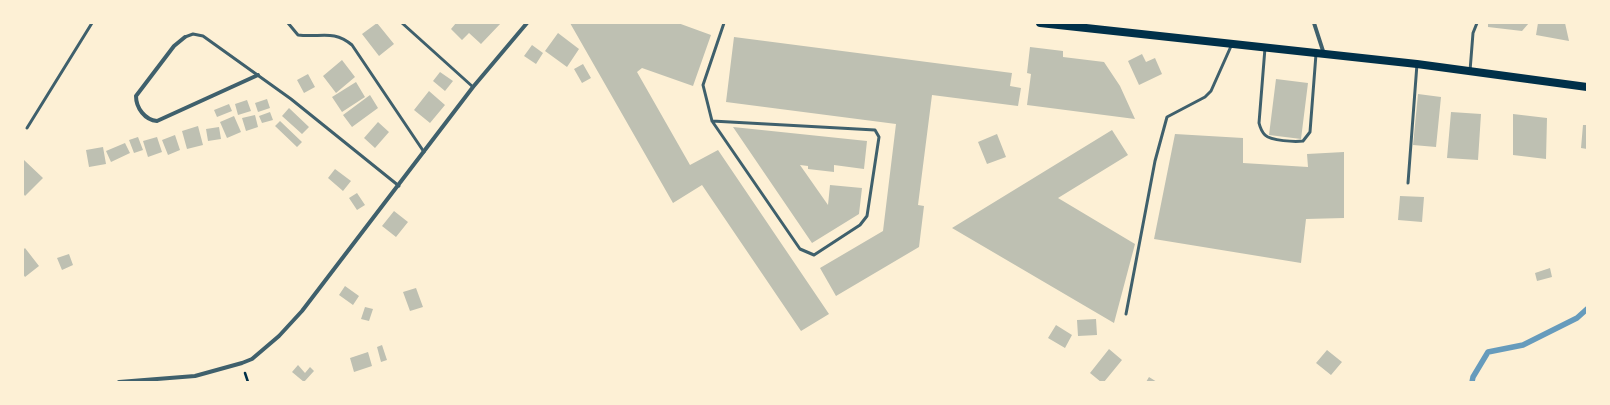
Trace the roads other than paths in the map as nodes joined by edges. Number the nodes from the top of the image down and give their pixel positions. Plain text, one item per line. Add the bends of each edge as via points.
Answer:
1 (92, 23) edge
2 (288, 23) edge
3 (402, 23) edge
4 (527, 23) edge
5 (724, 23) edge
6 (1040, 23) edge
7 (1314, 23) edge
8 (1477, 23) edge
9 (1104, 27) edge
10 (185, 37) joint
11 (1232, 44) junction
12 (1265, 48) junction
13 (1320, 54) junction
14 (1417, 64) junction
15 (1470, 72) junction
16 (258, 75) junction
17 (473, 87) junction
18 (1587, 87) edge
19 (712, 121) junction
20 (27, 128) dead end
21 (424, 152) junction
22 (1408, 183) dead end
23 (399, 186) junction
24 (1126, 314) dead end
25 (119, 382) edge

1 - 20 lane
2 - 21 lane via 298,35 330,34 343,38 352,45
3 - 17 lane
4 - 17 street
5 - 19 lane via 703,85
6 - 9 main road
7 - 13 street
8 - 15 lane via 1473,33
9 - 11 main road
10 - 16 lane via 193,34 203,36
10 - 16 street via 174,46 136,96 140,110 149,119 157,122
11 - 12 main road
11 - 24 lane via 1211,91 1167,117 1155,161
12 - 13 main road
12 - 13 lane via 1259,123 1269,138 1295,142 1303,141 1310,132
13 - 14 main road
14 - 15 main road
14 - 22 lane
15 - 18 main road
16 - 23 lane
17 - 21 street
19 - 19 lane via 800,249 814,255 860,225 867,216 879,137 875,130
21 - 23 street
23 - 25 street via 302,311 280,336 252,359 194,376

